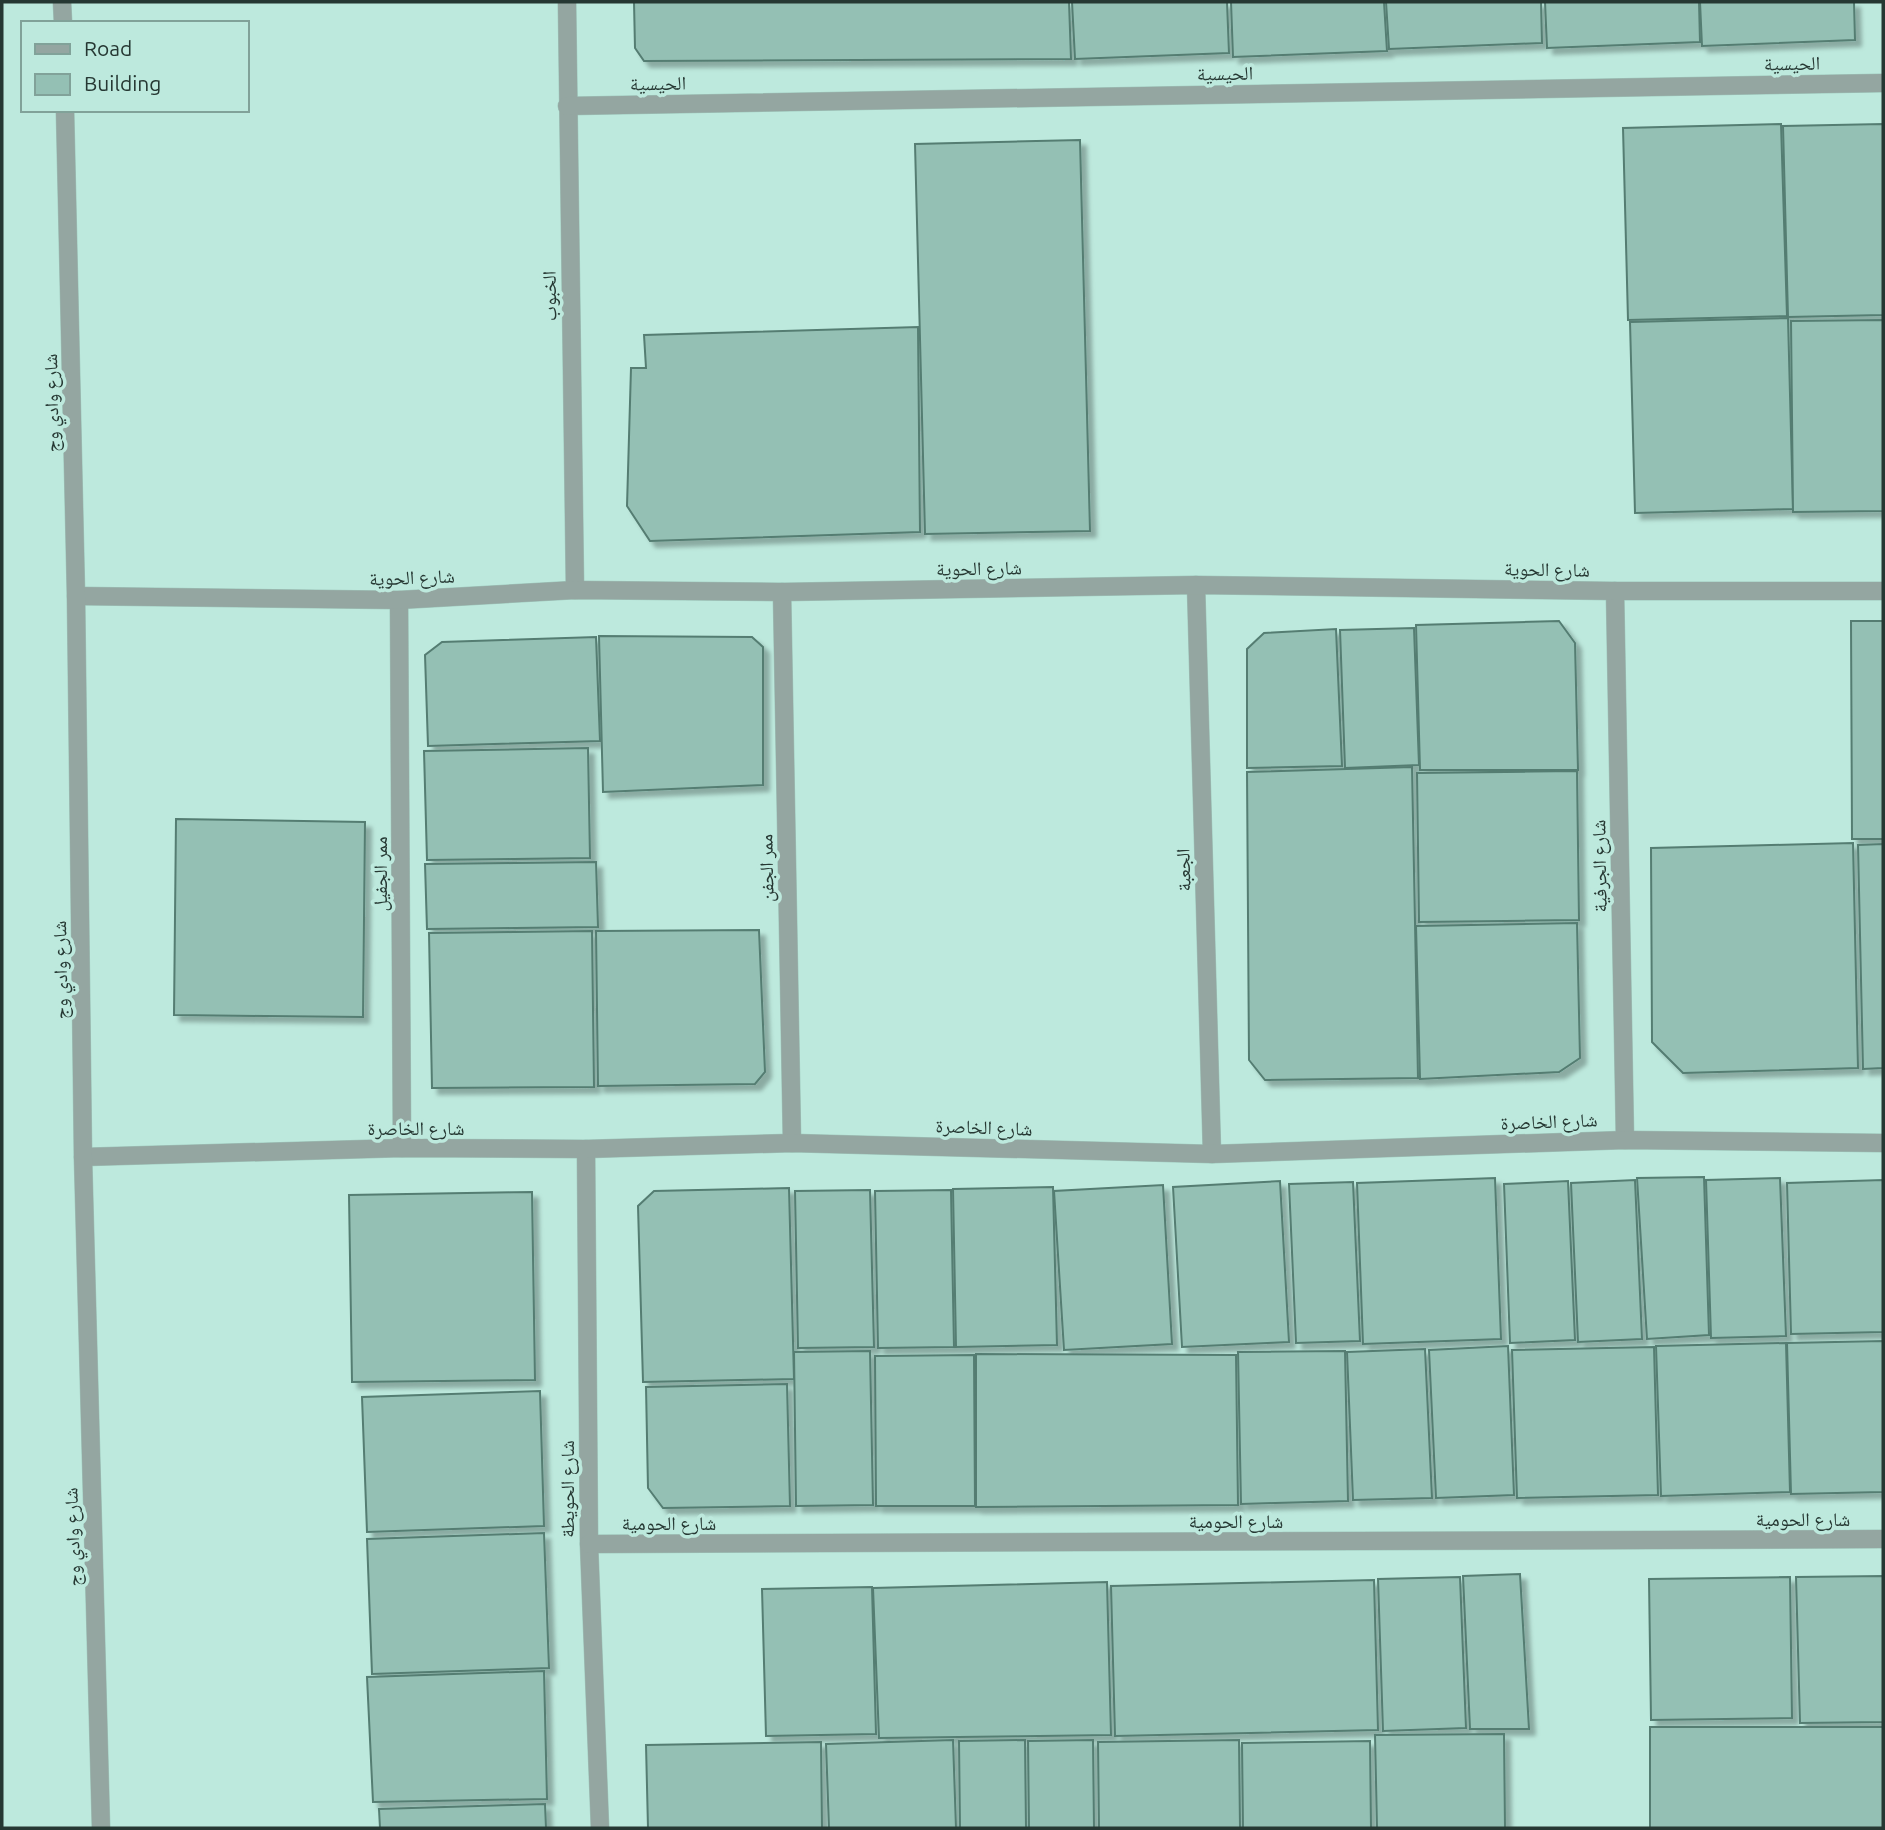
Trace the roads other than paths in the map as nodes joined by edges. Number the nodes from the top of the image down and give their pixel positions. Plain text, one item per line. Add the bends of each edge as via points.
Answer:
1 (62, 2) edge
2 (566, 2) edge
3 (63, 21) edge
4 (1883, 83) edge
5 (567, 106) junction
6 (65, 112) edge
7 (1196, 585) junction
8 (575, 590) junction
9 (1615, 591) junction
10 (1883, 591) edge
11 (782, 592) junction
12 (76, 596) junction
13 (399, 600) junction
14 (1625, 1140) junction
15 (792, 1143) junction
16 (1883, 1143) edge
17 (402, 1148) junction
18 (586, 1149) junction
19 (1212, 1154) junction
20 (83, 1157) junction
21 (1883, 1539) edge
22 (589, 1544) junction
23 (101, 1828) edge
24 (600, 1828) edge

1 - 3 street
2 - 5 street, الخبوب
4 - 5 street, الحيسية
5 - 8 street, الخبوب
6 - 12 street, شارع وادي وج
7 - 9 street, شارع الحوية
7 - 11 street, شارع الحوية
7 - 19 street, الجعبة
8 - 11 street, شارع الحوية
8 - 13 street, شارع الحوية
9 - 10 street, شارع الحوية
9 - 14 street, شارع الجرفية
11 - 15 street, ممر الجفن
12 - 13 street, شارع الحوية
12 - 20 street, شارع وادي وج
13 - 17 street, ممر الجفيل
14 - 16 street, شارع الخاصرة
14 - 19 street, شارع الخاصرة
15 - 18 street, شارع الخاصرة
15 - 19 street, شارع الخاصرة
17 - 18 street, شارع الخاصرة
17 - 20 street, شارع الخاصرة
18 - 22 street, شارع الحويطة
20 - 23 street, شارع وادي وج
21 - 22 street, شارع الحومية
22 - 24 street, شارع الحويطة

